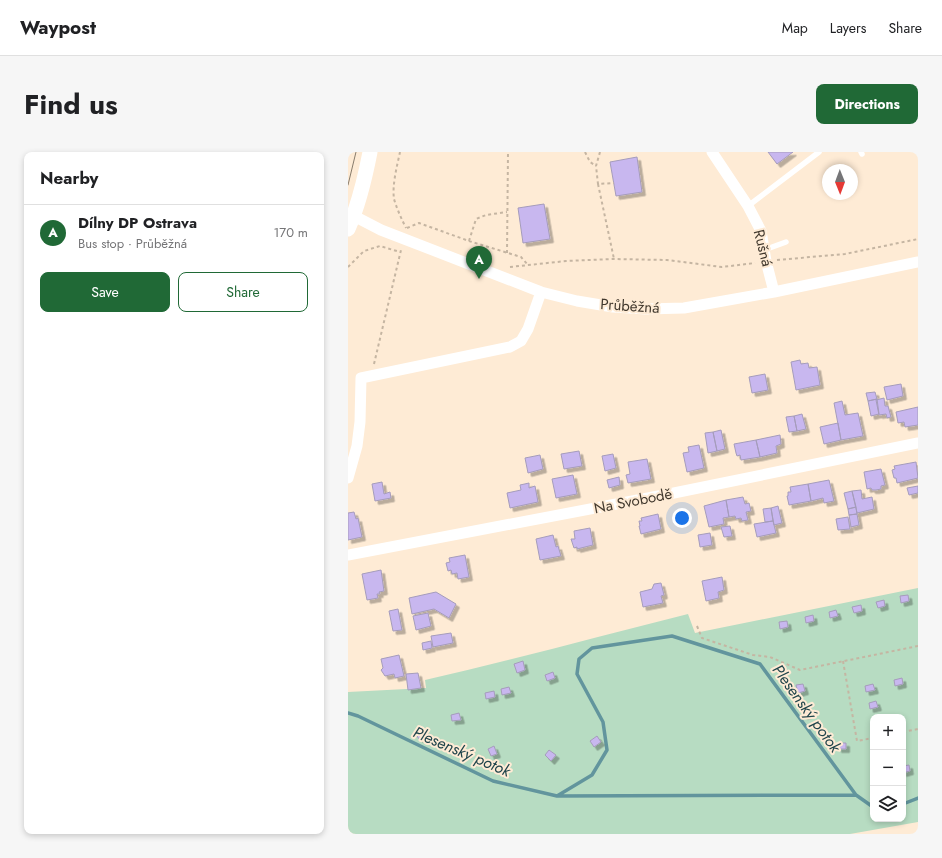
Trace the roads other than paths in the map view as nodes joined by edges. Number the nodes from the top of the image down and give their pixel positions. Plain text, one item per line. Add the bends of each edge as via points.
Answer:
1 (370, 152) edge
2 (712, 152) edge
3 (819, 152) edge
4 (748, 206) junction
5 (351, 222) edge
6 (786, 242) dead end
7 (765, 256) junction
8 (918, 262) edge
9 (541, 292) junction
10 (774, 292) junction
11 (918, 443) edge
12 (348, 478) edge
13 (348, 555) edge

1 - 5 street
2 - 4 street, Rušná
3 - 4 lane
4 - 7 street, Rušná via 761,232
5 - 9 street, Průběžná via 381,230
6 - 7 lane
7 - 10 street, Rušná
8 - 10 street, Průběžná
9 - 10 street, Průběžná via 577,302 646,309 684,308
9 - 12 street via 528,329 521,341 510,347 361,378 357,446
11 - 13 street, Na Svobodě via 669,494

